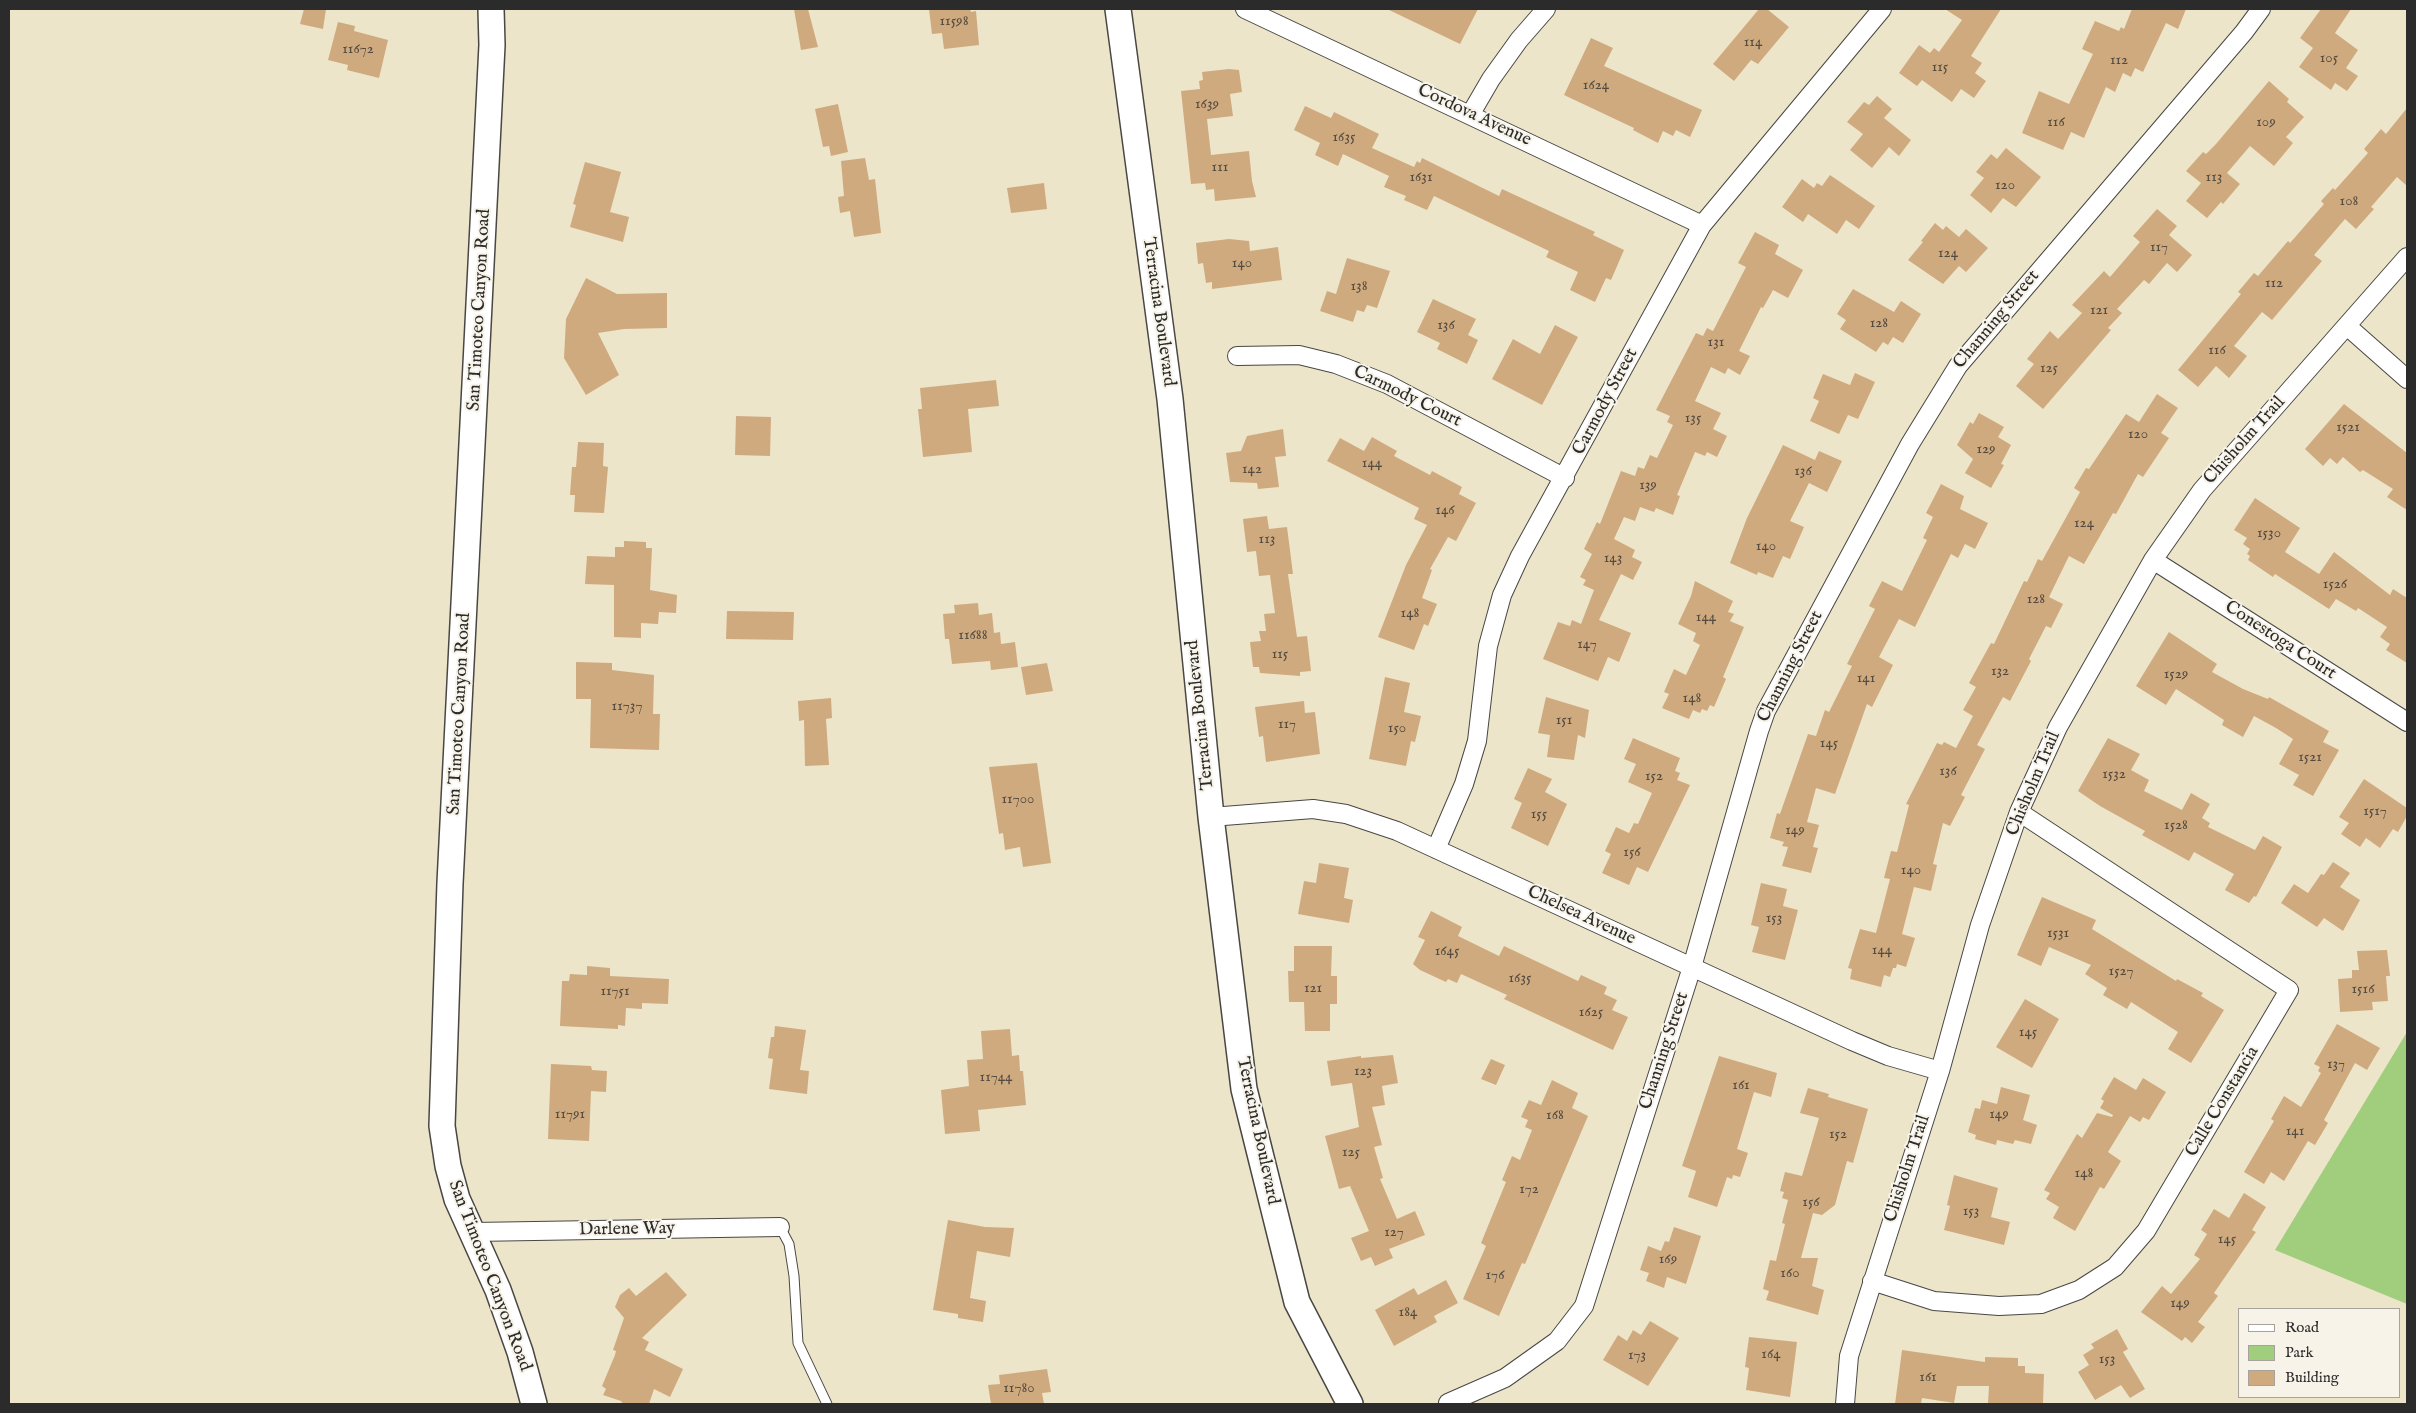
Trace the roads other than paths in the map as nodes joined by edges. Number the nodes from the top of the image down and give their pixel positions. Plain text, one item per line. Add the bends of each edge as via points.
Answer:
1 (491, 9) edge
2 (1118, 9) edge
3 (1245, 9) edge
4 (1546, 9) edge
5 (1882, 9) edge
6 (2261, 9) edge
7 (1470, 114) junction
8 (1702, 225) junction
9 (2407, 258) edge
10 (2347, 326) junction
11 (1237, 356) dead end
12 (2407, 378) edge
13 (1565, 478) junction
14 (2153, 560) junction
15 (2407, 722) edge
16 (2019, 812) junction
17 (1211, 817) junction
18 (1436, 849) junction
19 (1692, 967) junction
20 (1940, 1071) junction
21 (780, 1227) joint
22 (473, 1232) junction
23 (1872, 1281) junction
24 (1448, 1403) edge
25 (534, 1404) edge
26 (827, 1404) edge
27 (1350, 1404) edge
28 (1844, 1404) edge

1 - 22 main road, San Timoteo Canyon Road via 492,45 450,882 442,1126 457,1199
2 - 17 main road, Terracina Boulevard via 1170,399
3 - 7 street, Cordova Avenue
4 - 7 street via 1491,78
5 - 8 street, Carmody Street
6 - 19 street, Channing Street via 1958,366 1910,444 1766,711
7 - 8 street, Cordova Avenue
8 - 13 street, Carmody Street
9 - 10 street, Chisholm Trail
10 - 12 street
10 - 14 street, Chisholm Trail via 2202,490
11 - 13 street, Carmody Court via 1299,355 1336,364 1386,384
13 - 18 street, Carmody Street via 1520,556 1502,595 1488,646 1477,741 1464,784
14 - 15 street, Conestoga Court
14 - 16 street, Chisholm Trail via 2058,727
16 - 20 street, Chisholm Trail via 1980,925
16 - 23 street, Calle Constancia via 2289,990 2146,1231 2115,1268 2079,1290 2042,1304 2024,1305 1934,1301
17 - 18 street, Chelsea Avenue via 1313,809 1346,814 1397,831
17 - 27 main road, Terracina Boulevard via 1244,1089 1297,1302
18 - 19 street, Chelsea Avenue
19 - 20 street, Chelsea Avenue via 1852,1041 1888,1056
19 - 24 street, Channing Street via 1584,1306 1557,1341 1535,1357 1505,1378
20 - 23 street, Chisholm Trail
21 - 22 street, Darlene Way
21 - 26 lane via 789,1244 798,1342
22 - 25 main road, San Timoteo Canyon Road via 520,1352
23 - 28 street, Chisholm Trail via 1849,1356

